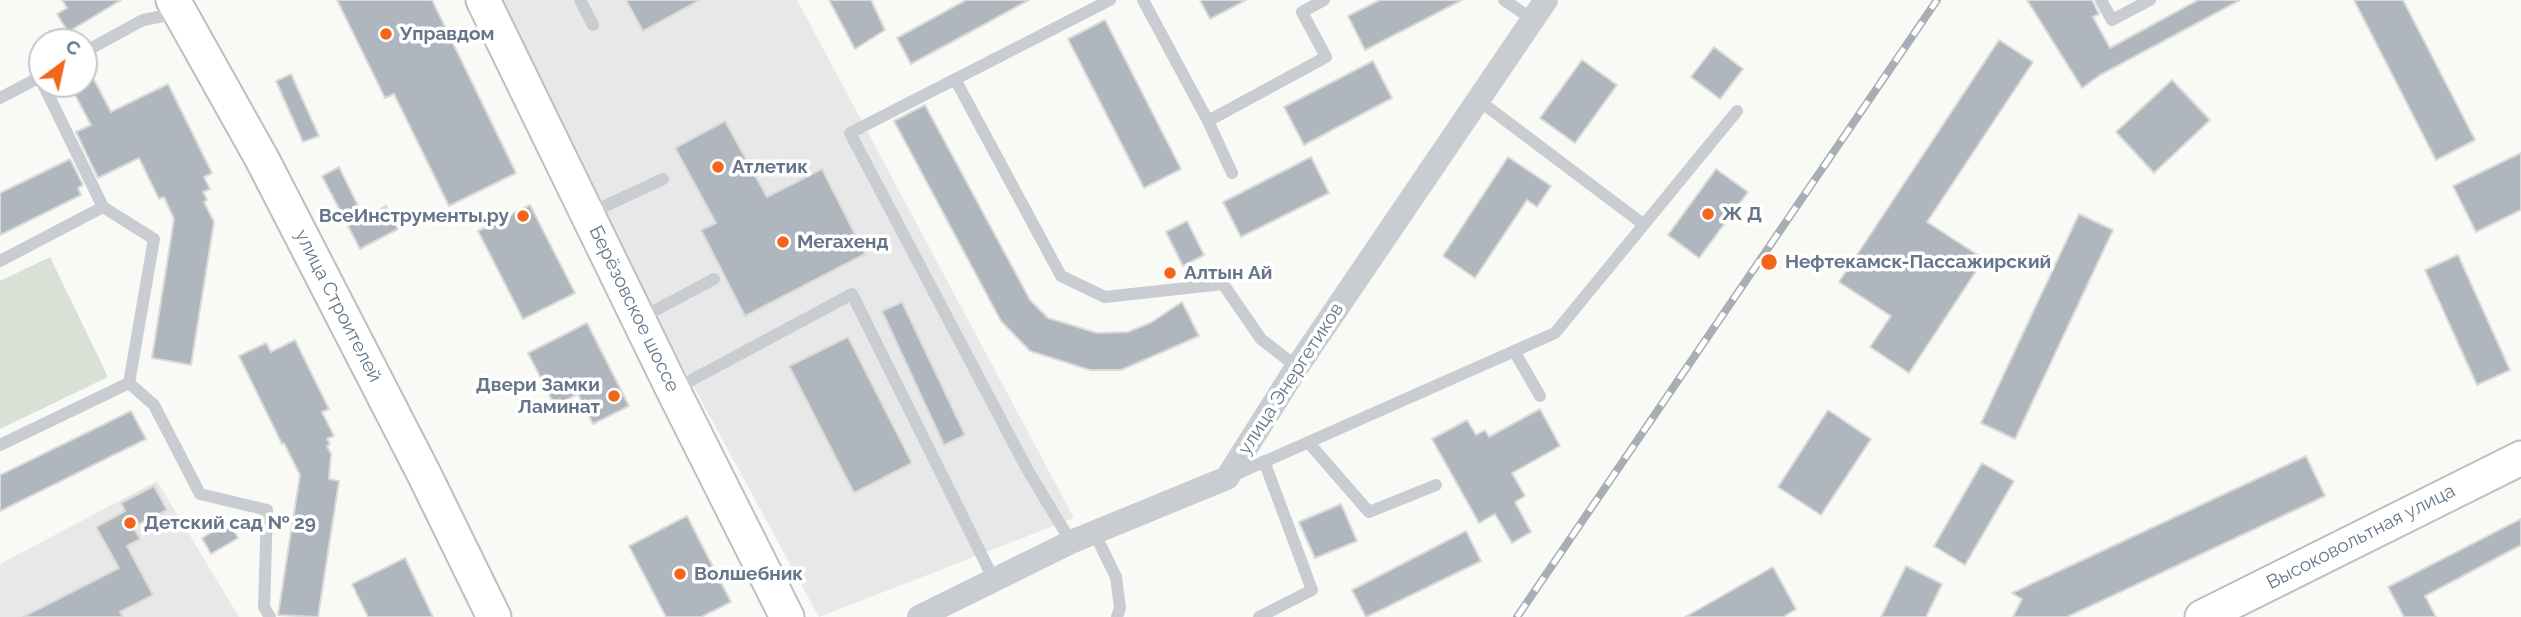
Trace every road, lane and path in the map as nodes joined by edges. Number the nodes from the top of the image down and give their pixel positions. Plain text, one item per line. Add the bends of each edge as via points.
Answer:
1 (580, 0) edge
2 (1110, 0) edge
3 (1143, 0) edge
4 (1324, 0) edge
5 (1504, 0) edge
6 (2101, 0) edge
7 (2150, 0) edge
8 (177, 6) edge
9 (494, 6) edge
10 (1539, 9) edge
11 (593, 25) dead end
12 (98, 44) edge
13 (955, 79) junction
14 (28, 86) edge
15 (0, 98) edge
16 (51, 98) edge
17 (1477, 99) junction
18 (1737, 111) dead end
19 (1208, 121) junction
20 (1233, 173) dead end
21 (663, 179) dead end
22 (103, 207) junction
23 (588, 214) junction
24 (1643, 224) junction
25 (0, 261) edge
26 (714, 279) dead end
27 (639, 319) junction
28 (1514, 351) junction
29 (1297, 367) junction
30 (129, 383) junction
31 (673, 390) junction
32 (1540, 396) dead end
33 (1308, 442) junction
34 (0, 445) edge
35 (2521, 458) edge
36 (1264, 461) junction
37 (1227, 478) junction
38 (1436, 485) dead end
39 (1094, 532) junction
40 (1071, 542) junction
41 (993, 579) junction
42 (270, 617) edge
43 (494, 617) edge
44 (787, 617) edge
45 (919, 617) edge
46 (1117, 617) edge
47 (1259, 617) edge
48 (2202, 617) edge

1 - 11 lane
2 - 13 lane
3 - 19 lane
4 - 19 lane via 1302,12 1326,57
5 - 10 lane
6 - 7 lane via 2112,20
8 - 12 lane
8 - 43 main road, улица Строителей via 262,159
9 - 23 main road, Берёзовское шоссе
10 - 17 street, улица Энергетиков
13 - 29 lane via 1061,276 1105,297 1223,284 1261,339
13 - 40 lane via 850,133 1027,469
14 - 15 lane
16 - 22 lane
17 - 24 lane
17 - 29 street, улица Энергетиков
18 - 24 lane
19 - 20 lane
21 - 23 lane
22 - 25 lane
22 - 30 lane via 154,239
23 - 27 main road, Берёзовское шоссе
24 - 28 lane via 1555,333
26 - 27 lane
27 - 31 main road, Берёзовское шоссе
28 - 32 lane
28 - 33 lane
29 - 37 street, улица Энергетиков
30 - 34 lane
30 - 42 lane via 154,405 200,494 267,510 264,607
31 - 41 lane via 852,294
31 - 44 main road, Берёзовское шоссе
33 - 36 lane
33 - 38 lane via 1369,512
35 - 48 main road, Высоковольтная улица
36 - 37 lane
36 - 47 lane via 1312,590
37 - 39 street
39 - 40 street
39 - 46 lane via 1116,577
40 - 41 street
41 - 45 street

